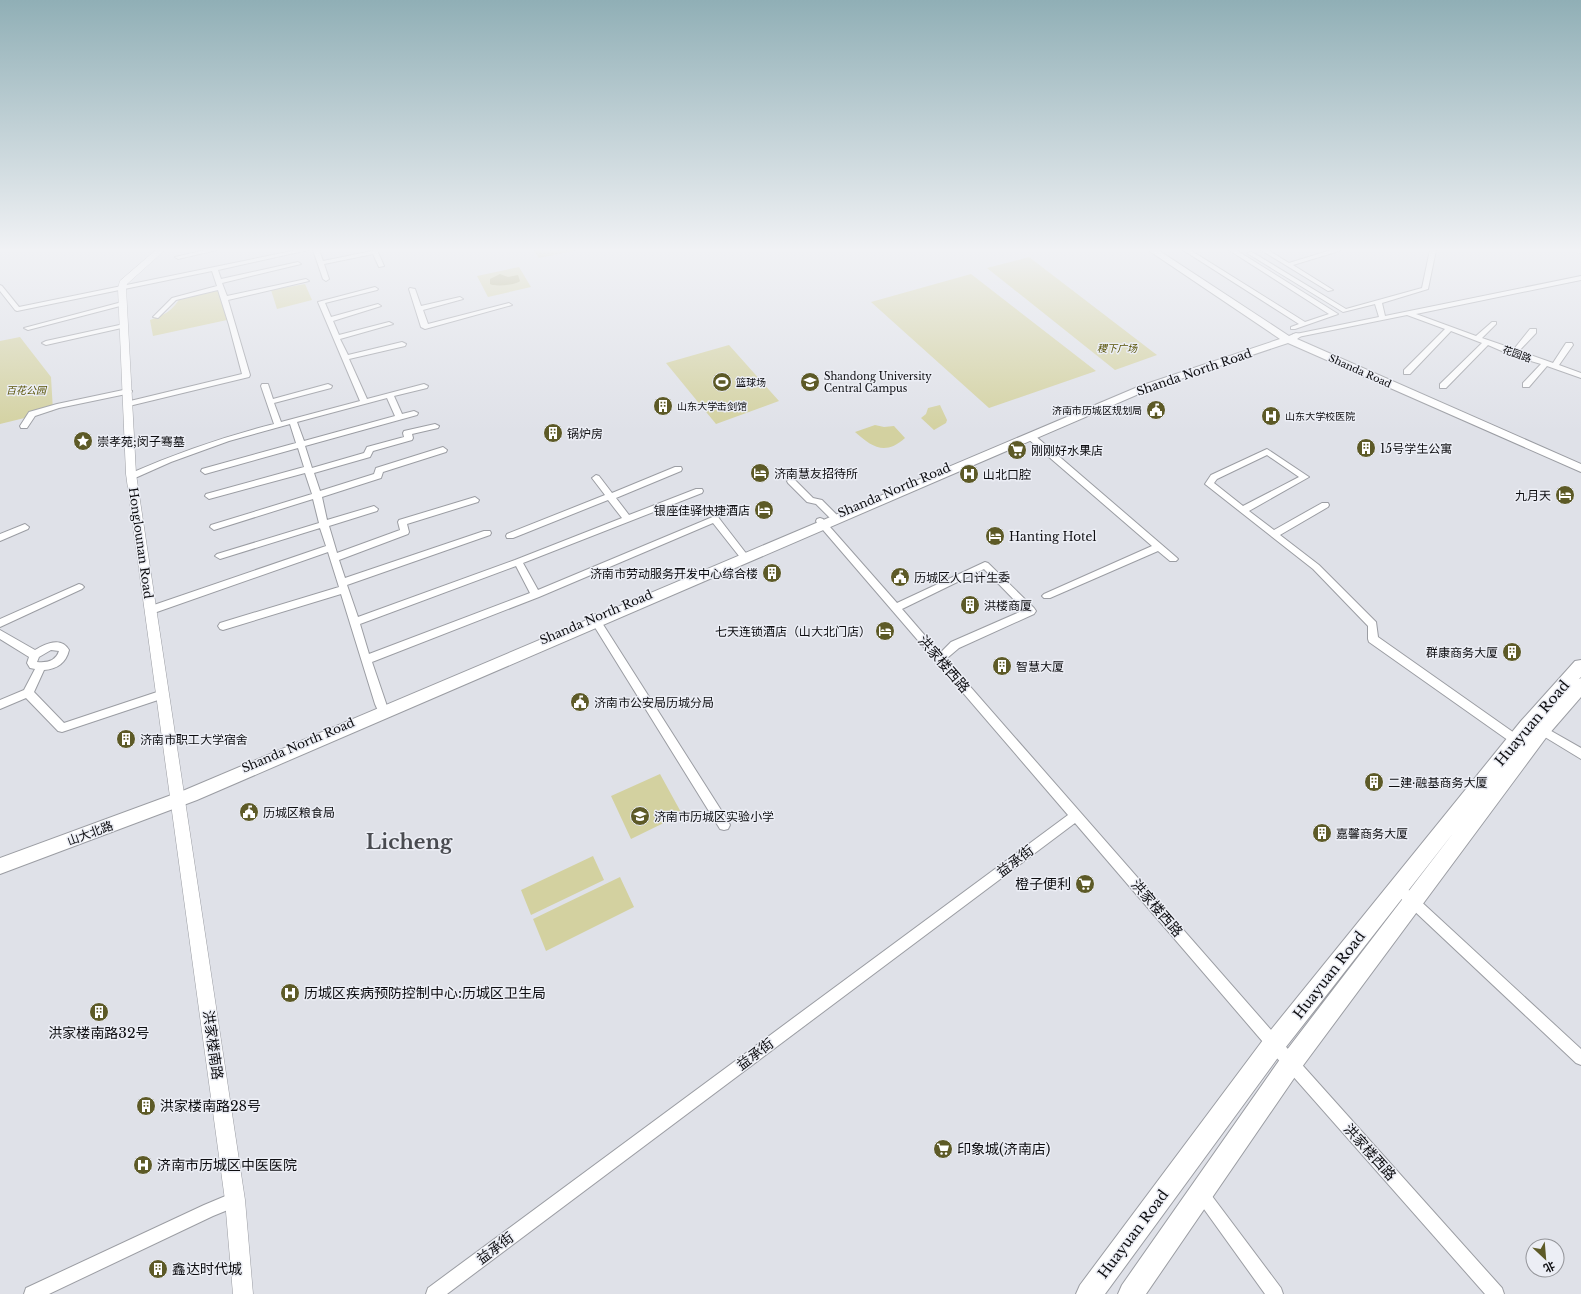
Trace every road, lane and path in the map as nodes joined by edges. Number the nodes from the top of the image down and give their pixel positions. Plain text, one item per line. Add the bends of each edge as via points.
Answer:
1 (97, 310) edge
2 (123, 310) edge
3 (163, 310) edge
4 (228, 310) edge
5 (324, 310) edge
6 (362, 310) edge
7 (420, 310) edge
8 (489, 310) edge
9 (1250, 310) edge
10 (1253, 310) edge
11 (1282, 310) edge
12 (1329, 310) edge
13 (1380, 310) edge
14 (1422, 310) edge
15 (1409, 313) junction
16 (156, 317) dead end
17 (1383, 319) junction
18 (328, 320) junction
19 (1494, 323) dead end
20 (389, 324) dead end
21 (1304, 324) junction
22 (124, 326) junction
23 (28, 328) dead end
24 (1449, 328) junction
25 (1533, 331) dead end
26 (1291, 336) junction
27 (336, 338) junction
28 (1477, 339) junction
29 (46, 343) dead end
30 (1486, 343) junction
31 (402, 344) dead end
32 (1570, 345) dead end
33 (1514, 353) junction
34 (345, 358) junction
35 (1545, 364) junction
36 (1554, 367) junction
37 (1407, 372) dead end
38 (1581, 376) edge
39 (1526, 385) dead end
40 (265, 386) dead end
41 (328, 386) dead end
42 (424, 386) dead end
43 (1443, 386) dead end
44 (128, 391) junction
45 (390, 395) junction
46 (270, 402) junction
47 (364, 402) junction
48 (129, 404) junction
49 (414, 413) dead end
50 (399, 417) junction
51 (290, 422) junction
52 (276, 423) junction
53 (24, 426) dead end
54 (435, 426) dead end
55 (1030, 436) junction
56 (301, 445) junction
57 (443, 450) dead end
58 (1581, 459) edge
59 (1581, 468) edge
60 (678, 469) dead end
61 (309, 470) junction
62 (205, 471) dead end
63 (131, 475) junction
64 (596, 478) dead end
65 (791, 480) dead end
66 (699, 492) dead end
67 (317, 495) junction
68 (209, 496) dead end
69 (612, 496) junction
70 (474, 500) dead end
71 (1325, 505) dead end
72 (374, 509) dead end
73 (1243, 510) junction
74 (833, 516) junction
75 (627, 519) junction
76 (821, 523) junction
77 (324, 524) junction
78 (25, 527) dead end
79 (214, 527) dead end
80 (488, 533) dead end
81 (1274, 534) junction
82 (510, 536) dead end
83 (0, 538) edge
84 (1158, 547) junction
85 (333, 553) junction
86 (742, 554) junction
87 (220, 556) dead end
88 (1173, 559) dead end
89 (518, 562) junction
90 (343, 586) junction
91 (79, 587) dead end
92 (536, 595) junction
93 (1047, 596) dead end
94 (895, 608) junction
95 (150, 610) junction
96 (595, 619) junction
97 (354, 622) junction
98 (0, 623) edge
99 (223, 626) dead end
100 (0, 634) edge
101 (35, 655) junction
102 (940, 659) junction
103 (366, 660) junction
104 (1581, 666) edge
105 (42, 667) junction
106 (1581, 685) edge
107 (28, 693) junction
108 (163, 694) junction
109 (0, 705) edge
110 (383, 711) junction
111 (1536, 726) junction
112 (1516, 740) junction
113 (1581, 754) edge
114 (178, 798) junction
115 (1076, 815) junction
116 (724, 825) dead end
117 (0, 862) edge
118 (0, 866) edge
119 (1406, 895) junction
120 (1274, 1044) junction
121 (1581, 1058) edge
122 (1291, 1063) junction
123 (1201, 1193) junction
124 (235, 1200) junction
125 (32, 1294) edge
126 (243, 1294) edge
127 (434, 1294) edge
128 (1089, 1294) edge
129 (1131, 1294) edge
130 (1275, 1294) edge
131 (1496, 1294) edge

1 - 23 street
2 - 22 street, Honglounan Road
3 - 16 street
4 - 48 street via 246,375
5 - 18 street
6 - 18 street
7 - 8 street via 426,327
9 - 26 main road, Shanda Road
10 - 26 main road, Shanda Road
11 - 21 street
12 - 21 street via 1335,314
13 - 17 street
14 - 15 street
15 - 17 street
15 - 24 street, 花园路
17 - 26 street
18 - 27 street
19 - 28 street
20 - 27 street
21 - 26 street
22 - 29 street
22 - 44 street, Honglounan Road
24 - 28 street, 花园路
24 - 37 street
25 - 33 street
26 - 55 main road, Shanda North Road via 1144,388
26 - 58 main road, Shanda Road
26 - 59 main road, Shanda Road
26 - 74 main road, Shanda North Road via 1134,388
27 - 34 street
28 - 30 street, 花园路
30 - 33 street, 花园路
30 - 43 street
31 - 34 street
32 - 36 street
33 - 35 street, 花园路
34 - 47 street
35 - 36 street, 花园路
35 - 39 street
36 - 38 street, 花园路
40 - 46 street
41 - 46 street
42 - 45 street
44 - 48 street, Honglounan Road
44 - 53 street via 32,414
45 - 47 street
45 - 50 street
46 - 52 street
47 - 51 street
48 - 63 street, Honglounan Road
49 - 50 street
50 - 56 street
51 - 52 street
51 - 56 street
51 - 63 street via 226,440
52 - 63 street via 166,458
54 - 61 street via 407,433 408,438 370,449 368,455
55 - 76 main road, Shanda North Road
55 - 84 street
56 - 61 street
56 - 62 street
57 - 67 street via 379,470 378,476
60 - 69 street
61 - 67 street
61 - 68 street
63 - 95 street, Honglounan Road
64 - 69 street
65 - 74 street via 810,500 819,502
66 - 75 street
67 - 77 street
67 - 79 street
69 - 75 street
69 - 82 street
70 - 85 street via 402,522 405,532
71 - 81 street
72 - 77 street
73 - 73 street via 1209,484 1214,477 1267,452 1305,477
73 - 81 street
74 - 76 main road, Shanda North Road
75 - 89 street
76 - 86 main road, Shanda North Road
76 - 94 street, 洪家楼西路
76 - 96 main road, Shanda North Road
77 - 85 street
77 - 87 street
78 - 83 street
80 - 90 street
81 - 112 street via 1316,567 1373,625 1373,639
84 - 88 street
84 - 93 street
85 - 90 street
85 - 95 street
86 - 92 street via 715,519
86 - 96 main road, Shanda North Road
89 - 92 street
89 - 97 street
90 - 97 street
90 - 99 street
91 - 98 street
92 - 103 street
94 - 102 street, 洪家楼西路
94 - 102 street via 985,565 1031,611 955,645
95 - 108 street, Honglounan Road
96 - 110 main road, Shanda North Road
96 - 116 street
97 - 103 street
100 - 101 street
101 - 105 street via 32,663
101 - 105 street via 49,646 59,646 64,650 60,659
102 - 115 street, 洪家楼西路
103 - 110 street
104 - 111 main road, Huayuan Road
105 - 107 street
106 - 111 main road, Huayuan Road
107 - 108 street via 62,728
107 - 109 street
108 - 114 street, Honglounan Road
110 - 114 main road, Shanda North Road
111 - 112 main road, Huayuan Road
111 - 113 street
111 - 119 main road, Huayuan Road
112 - 119 main road, Huayuan Road
114 - 117 main road, 山大北路
114 - 118 main road, 山大北路
114 - 124 street, 洪家楼南路
115 - 120 street, 洪家楼西路
115 - 127 street, 益承街
119 - 120 main road, Huayuan Road
119 - 121 street
119 - 122 main road, Huayuan Road
120 - 122 street, 洪家楼西路
120 - 128 main road, Huayuan Road
122 - 123 main road, Huayuan Road
122 - 131 street, 洪家楼西路
123 - 129 main road, Huayuan Road
123 - 130 street
124 - 125 street
124 - 126 street, 洪家楼南路

